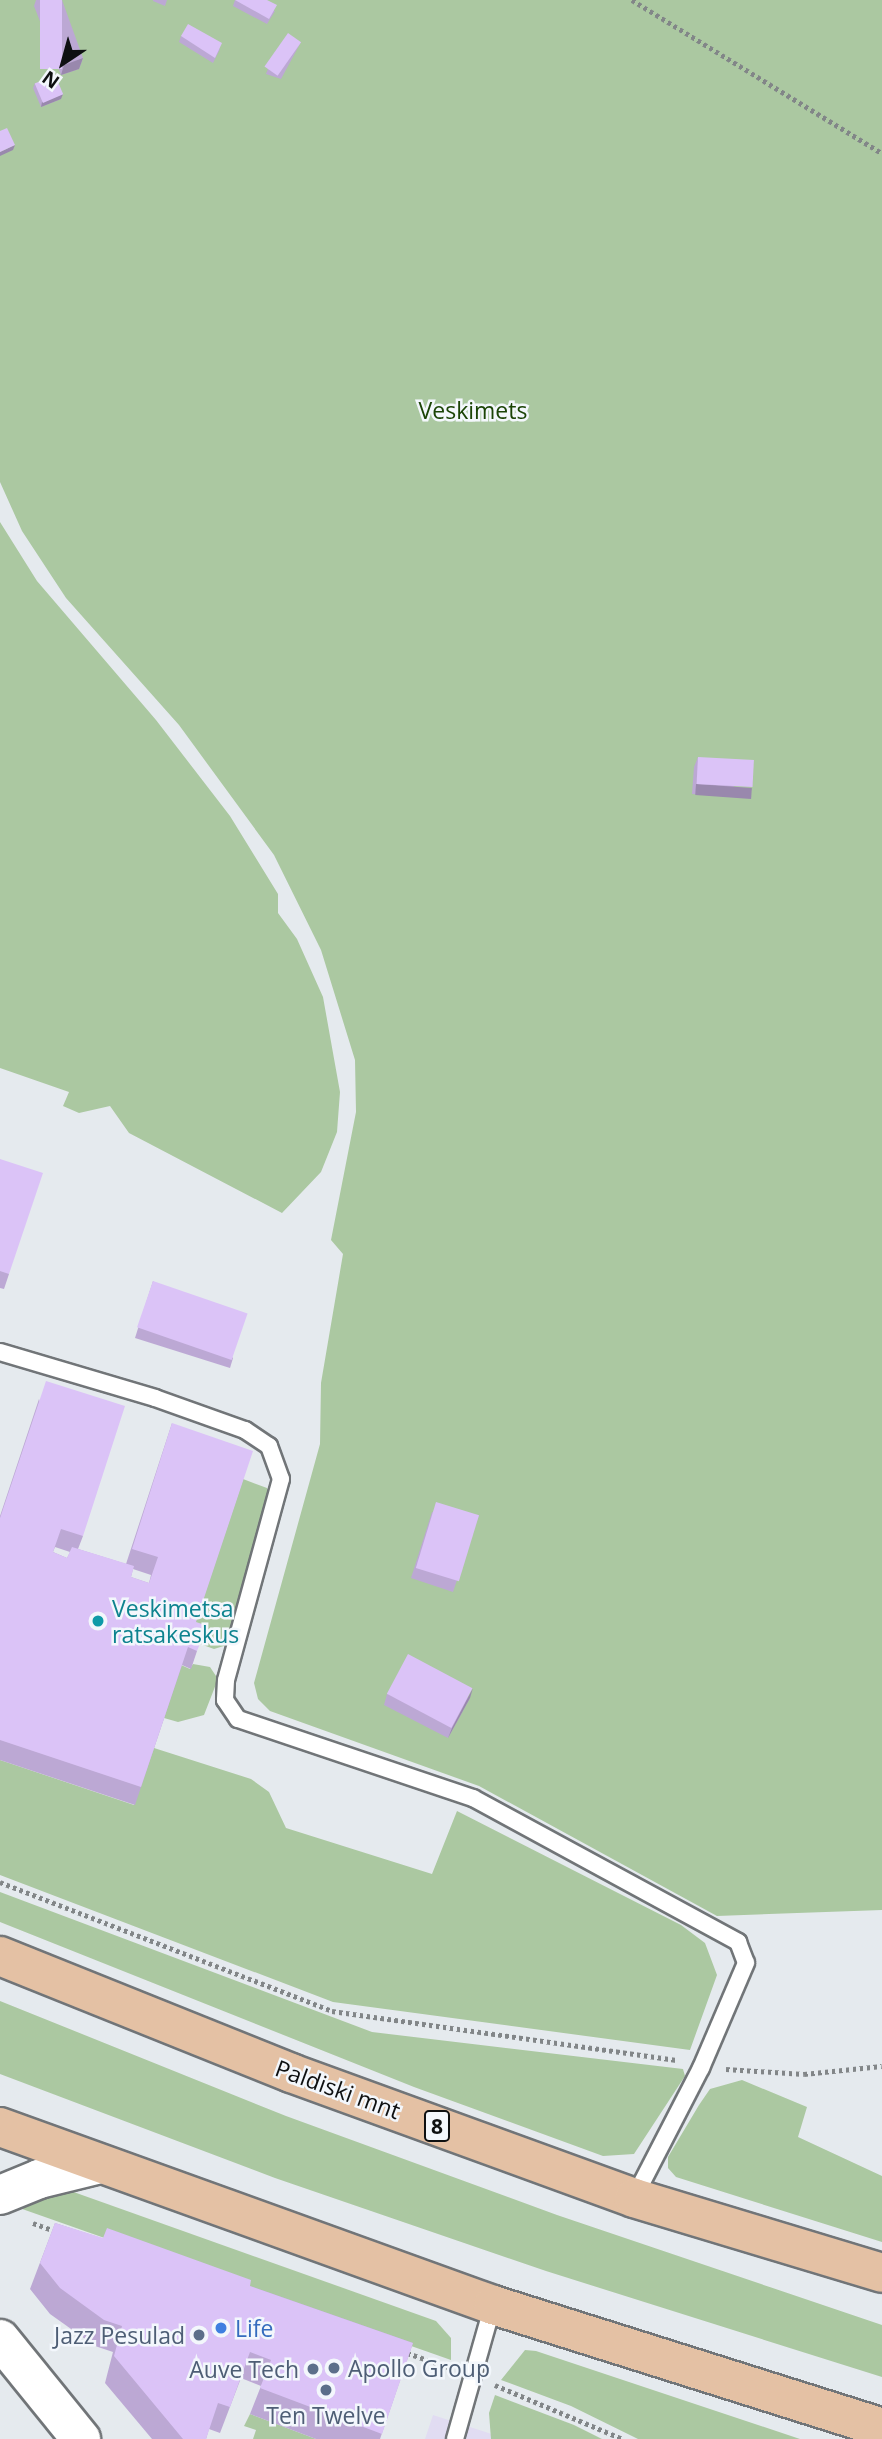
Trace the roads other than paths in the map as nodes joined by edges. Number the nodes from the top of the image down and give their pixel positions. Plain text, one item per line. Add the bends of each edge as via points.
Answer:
1 (0, 1352) edge
2 (0, 1956) edge
3 (0, 2127) edge
4 (100, 2164) junction
5 (0, 2195) edge
6 (634, 2198) junction
7 (882, 2273) edge
8 (493, 2305) junction
9 (0, 2339) edge
10 (882, 2403) edge
11 (802, 2404) junction
12 (882, 2428) edge
13 (81, 2439) edge
14 (455, 2439) edge

1 - 6 lane via 155,1398 245,1430 270,1446 281,1479 226,1680 225,1700 238,1719 473,1798 738,1942 746,1963 701,2068
2 - 6 main road, Paldiski mnt / 8 via 291,2073
3 - 4 main road
4 - 5 street via 38,2179
4 - 8 main road
6 - 7 main road, Paldiski mnt / 8
8 - 11 main road
8 - 14 lane
9 - 13 street
10 - 11 main road
11 - 12 main road

